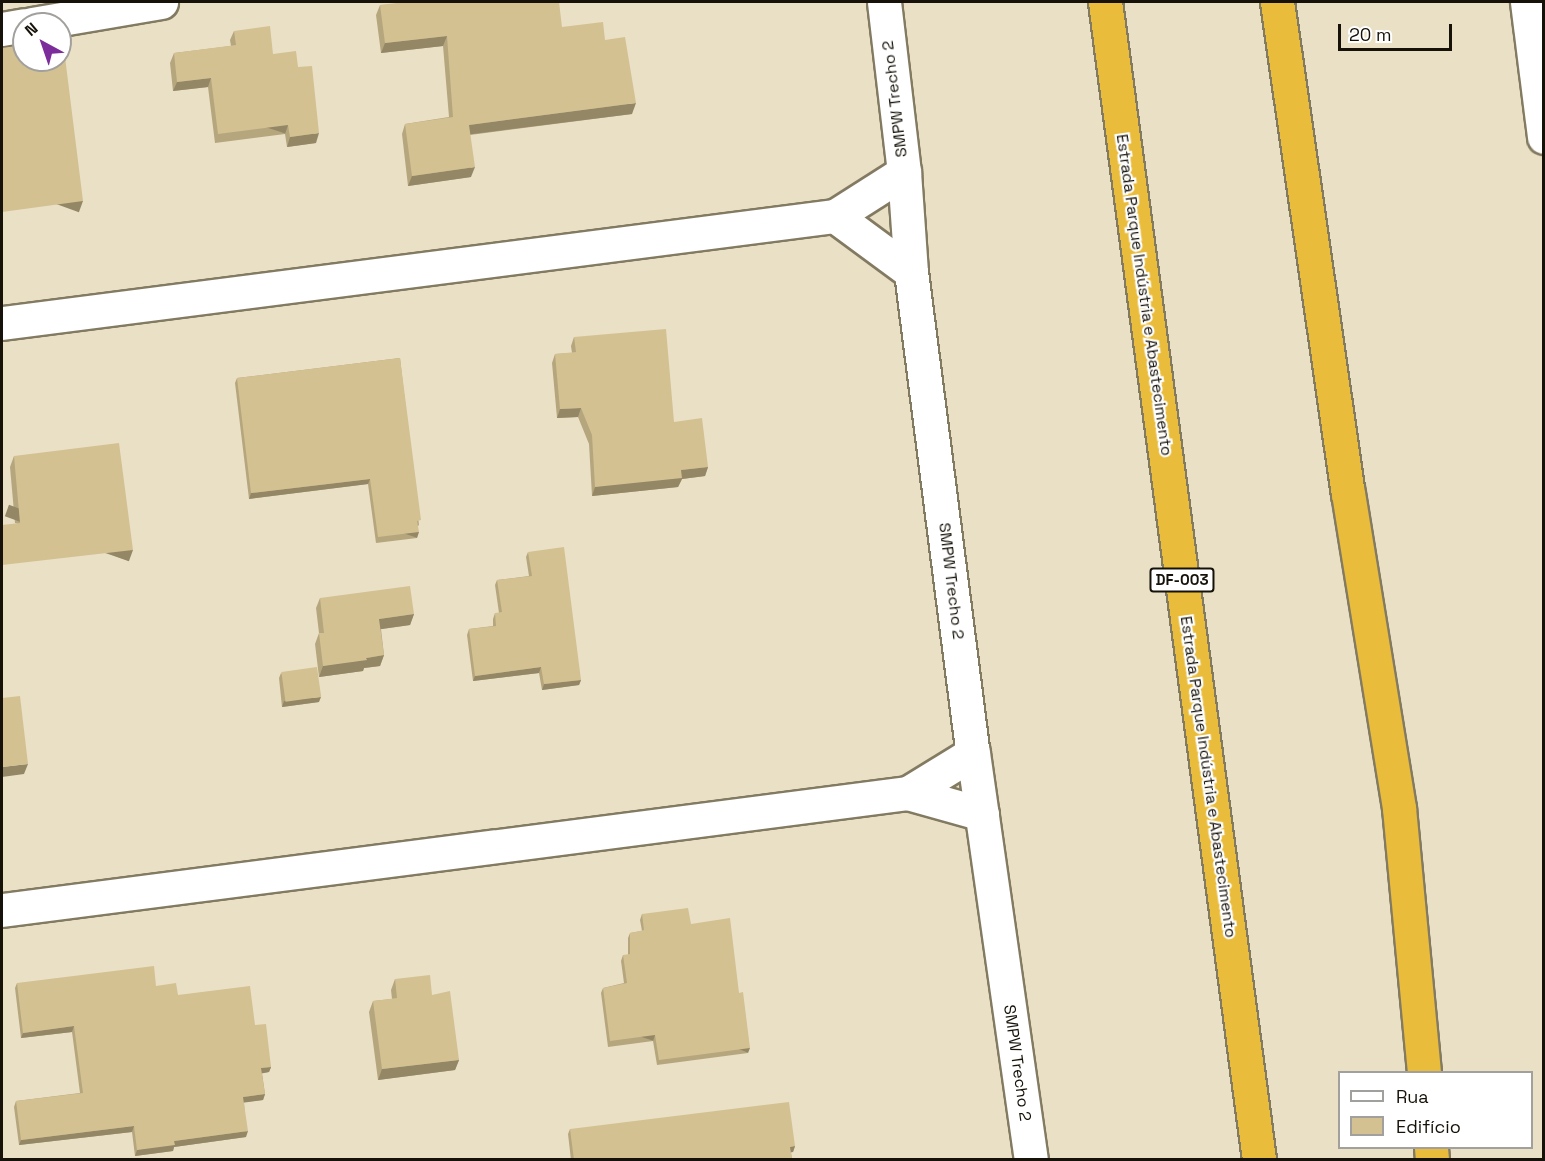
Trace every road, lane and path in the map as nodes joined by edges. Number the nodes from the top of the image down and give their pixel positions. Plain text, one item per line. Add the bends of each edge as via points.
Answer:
1 (161, 2) edge
2 (884, 2) edge
3 (1105, 2) edge
4 (1277, 2) edge
5 (1527, 2) edge
6 (72, 17) edge
7 (1544, 137) edge
8 (903, 172) junction
9 (835, 216) junction
10 (911, 272) junction
11 (2, 323) edge
12 (973, 753) junction
13 (908, 793) junction
14 (982, 814) junction
15 (2, 910) edge
16 (1424, 1071) edge
17 (1031, 1160) edge
18 (1259, 1160) edge

1 - 6 street
2 - 8 street, SMPW Trecho 2
3 - 18 highway, Estrada Parque Indústria e Abastecimento / DF-003
4 - 16 highway via 1399,808
5 - 7 street
8 - 9 street
8 - 10 street, SMPW Trecho 2
9 - 10 street
9 - 11 street
10 - 12 street, SMPW Trecho 2
12 - 13 street
12 - 14 street, SMPW Trecho 2
13 - 14 street
13 - 15 street
14 - 17 street, SMPW Trecho 2

